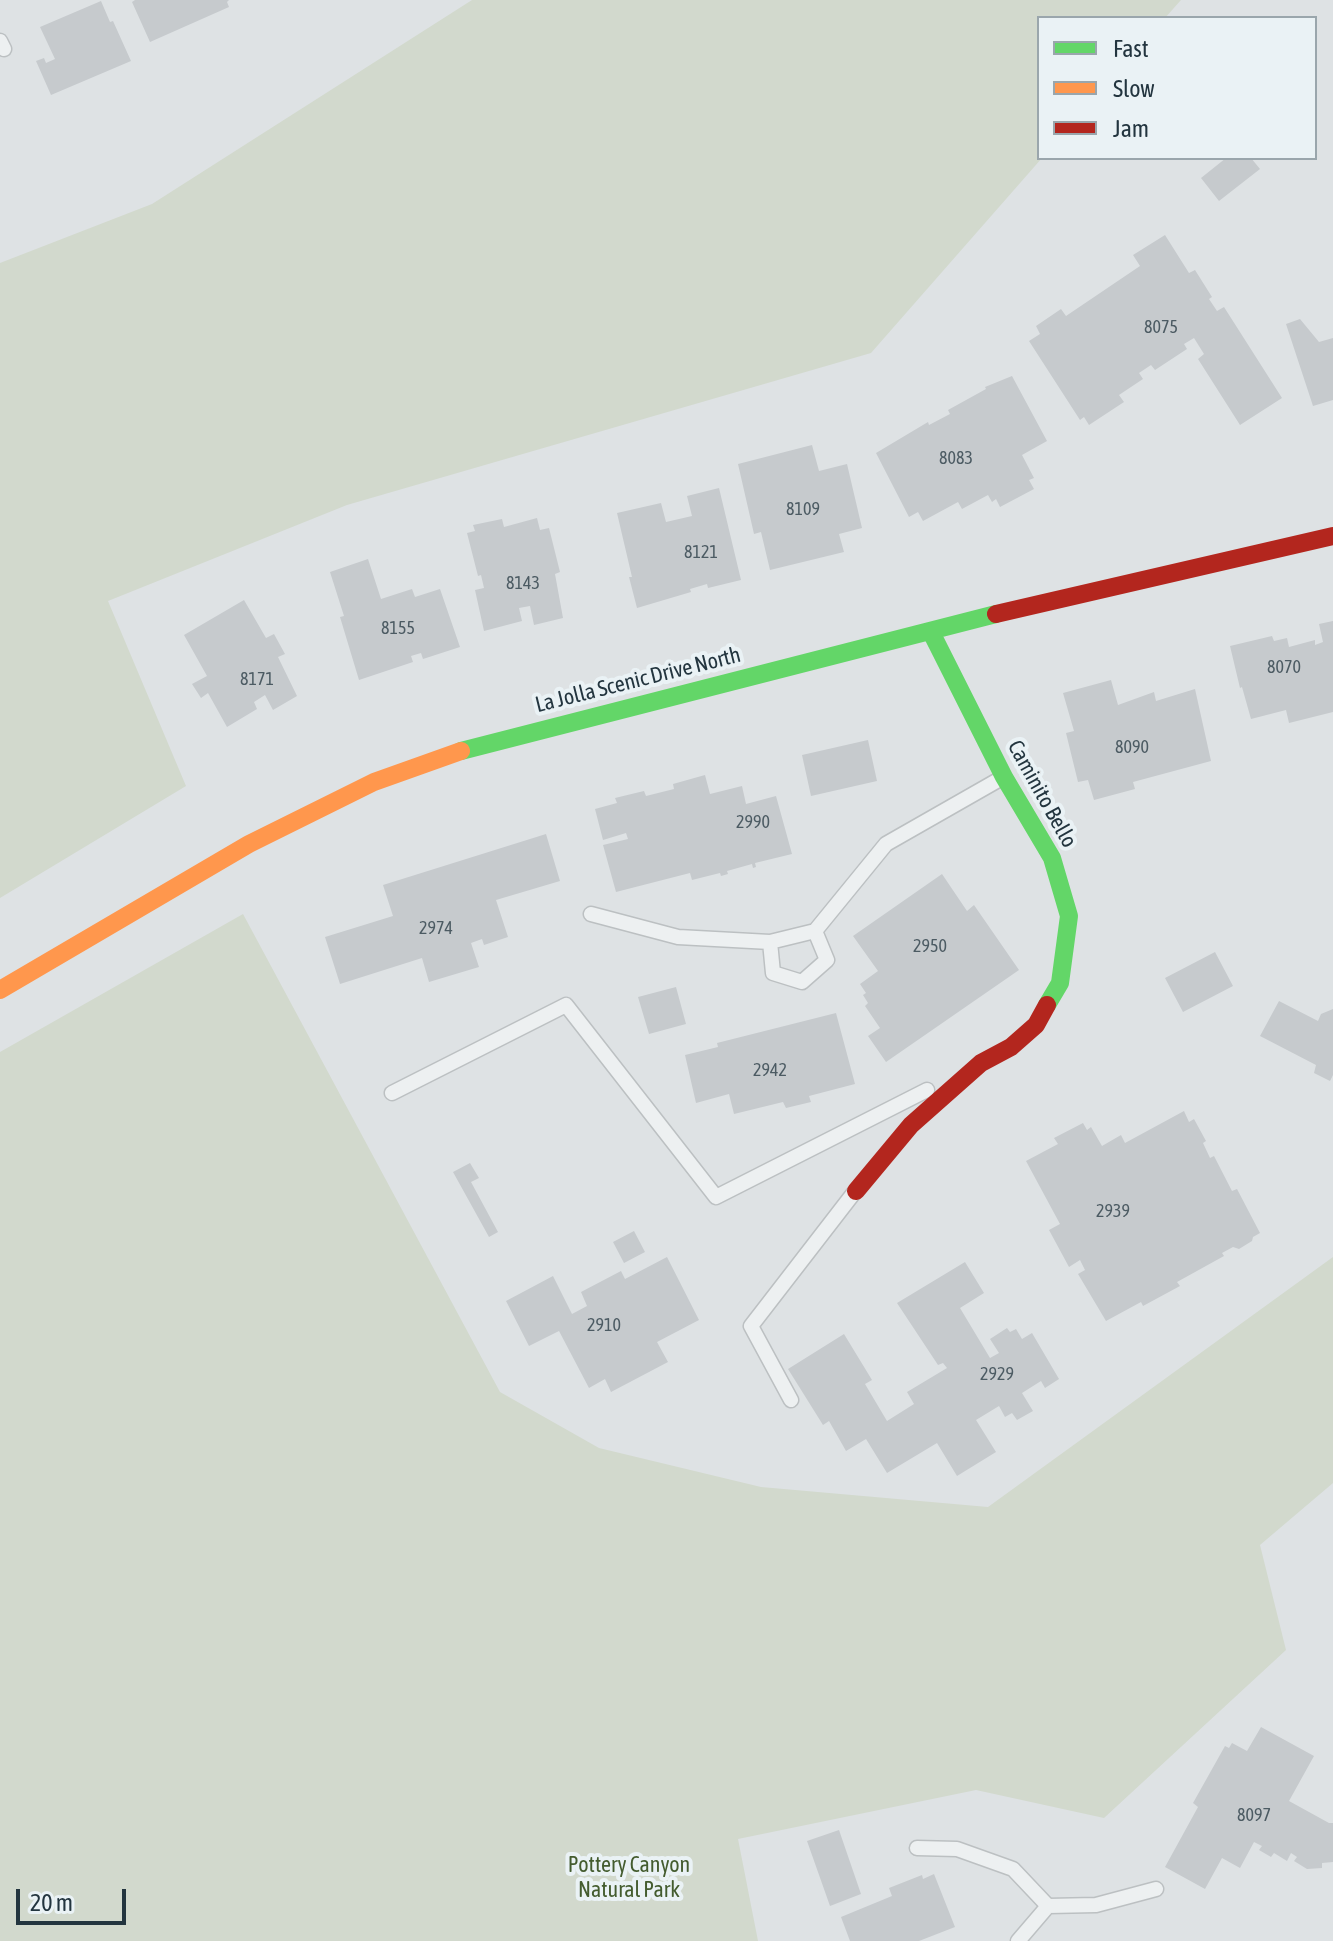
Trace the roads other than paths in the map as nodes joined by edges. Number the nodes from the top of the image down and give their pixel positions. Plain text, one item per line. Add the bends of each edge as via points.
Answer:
1 (1333, 536) edge
2 (931, 632) junction
3 (1004, 777) junction
4 (591, 914) dead end
5 (815, 931) junction
6 (770, 942) junction
7 (0, 990) edge
8 (981, 1063) junction
9 (392, 1093) dead end
10 (856, 1191) joint
11 (791, 1400) dead end
12 (917, 1848) dead end
13 (1156, 1889) dead end
14 (1048, 1906) junction
15 (1018, 1941) edge

1 - 2 main road, La Jolla Scenic Drive North
2 - 3 main road, Caminito Bello
2 - 7 main road, La Jolla Scenic Drive North via 470,748 374,782 249,844
3 - 5 lane via 886,844
3 - 8 main road, Caminito Bello via 1052,858 1069,916 1060,983 1036,1025
4 - 6 lane via 678,937
5 - 6 lane
5 - 6 lane via 827,960 802,982 773,973
8 - 9 lane via 716,1197 566,1005
8 - 10 main road, Caminito Bello via 911,1125
10 - 11 lane via 751,1326
12 - 14 lane via 957,1849 1013,1869
13 - 14 lane via 1096,1905
14 - 15 lane

